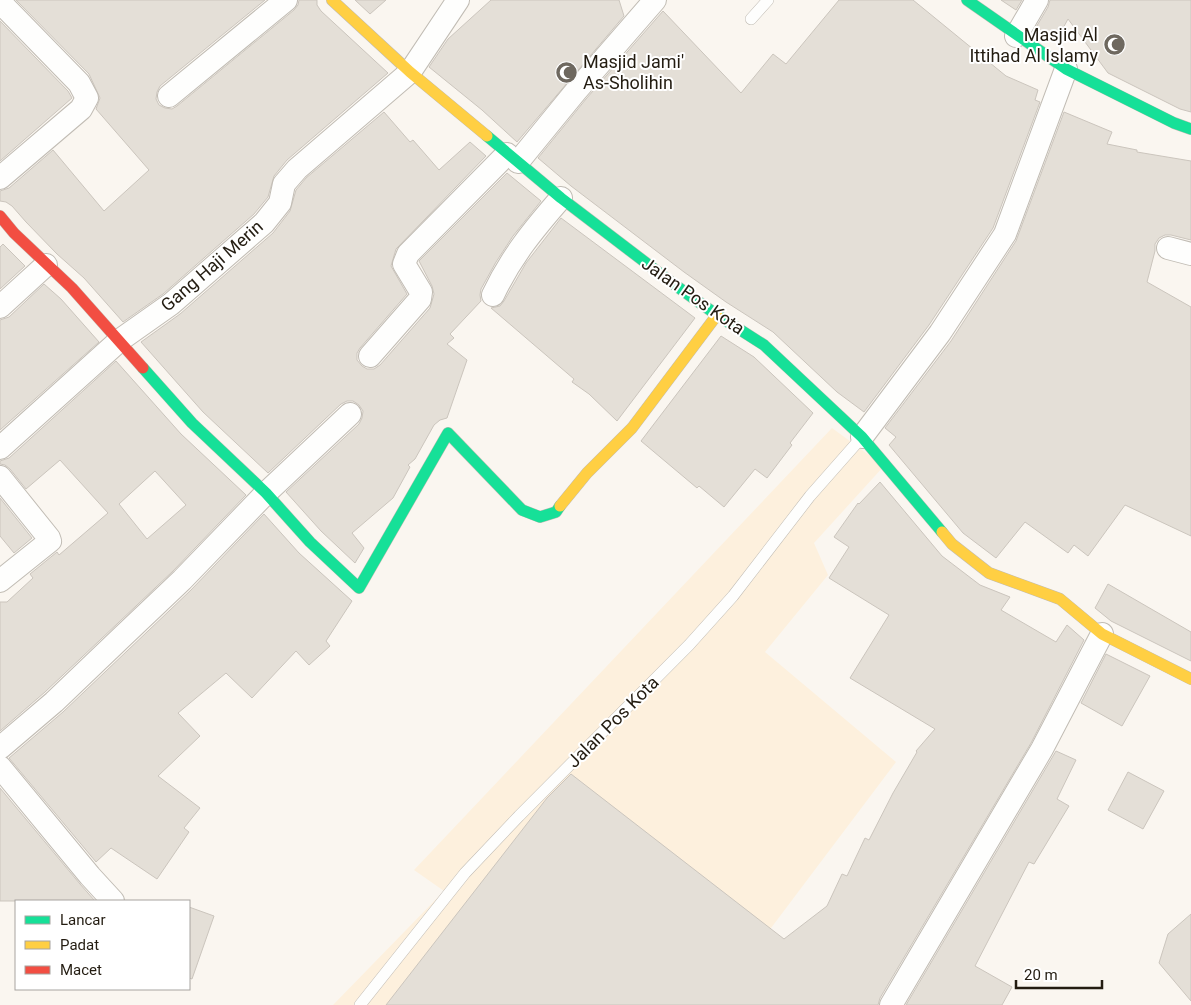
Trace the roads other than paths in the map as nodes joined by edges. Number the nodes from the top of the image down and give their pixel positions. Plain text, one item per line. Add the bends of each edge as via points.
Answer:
1 (286, 0) edge
2 (332, 0) edge
3 (458, 0) edge
4 (655, 0) edge
5 (768, 0) edge
6 (967, 0) edge
7 (1037, 0) edge
8 (0, 2) edge
9 (751, 19) dead end
10 (1016, 36) junction
11 (1066, 69) junction
12 (410, 72) junction
13 (169, 96) dead end
14 (1191, 129) edge
15 (512, 158) junction
16 (0, 178) edge
17 (561, 198) junction
18 (0, 216) edge
19 (1168, 248) dead end
20 (1191, 254) edge
21 (46, 265) junction
22 (494, 295) dead end
23 (0, 307) edge
24 (717, 315) junction
25 (120, 340) junction
26 (370, 356) dead end
27 (350, 414) dead end
28 (862, 437) junction
29 (0, 448) edge
30 (0, 477) edge
31 (266, 493) junction
32 (0, 581) edge
33 (1102, 634) junction
34 (1191, 679) edge
35 (0, 748) edge
36 (0, 767) edge
37 (113, 900) edge
38 (360, 1005) edge
39 (891, 1005) edge

1 - 13 street
2 - 12 street, Jalan Pos Kota
3 - 12 street, Gang Haji Merin
4 - 15 street
5 - 9 lane
6 - 10 street
7 - 10 street
8 - 16 street via 79,83 86,98 81,109
10 - 11 street
11 - 14 street
11 - 28 street, Jalan Pos Kota via 1005,234 940,333
12 - 15 street, Jalan Pos Kota
12 - 25 street, Gang Haji Merin via 297,170 284,184 280,203 264,223 171,304
15 - 17 street, Jalan Pos Kota
15 - 26 street via 408,254 404,264 421,292 420,299
17 - 22 street via 529,235 504,272
17 - 24 street, Jalan Pos Kota
18 - 21 street
19 - 20 street
21 - 23 street
21 - 25 street
24 - 28 street, Jalan Pos Kota via 764,345
24 - 31 street via 632,428 587,473 556,512 540,517 522,510 448,433 359,588 310,542
25 - 29 street, Gang Haji Merin
25 - 31 street via 192,423
27 - 31 street
28 - 33 street, Jalan Pos Kota via 952,544 989,573 1060,599
28 - 38 lane, Jalan Pos Kota via 810,496 734,596 465,873
30 - 32 street via 50,538
31 - 35 street via 156,605 54,702
33 - 34 street, Jalan Pos Kota
33 - 39 street via 1042,749
36 - 37 street

